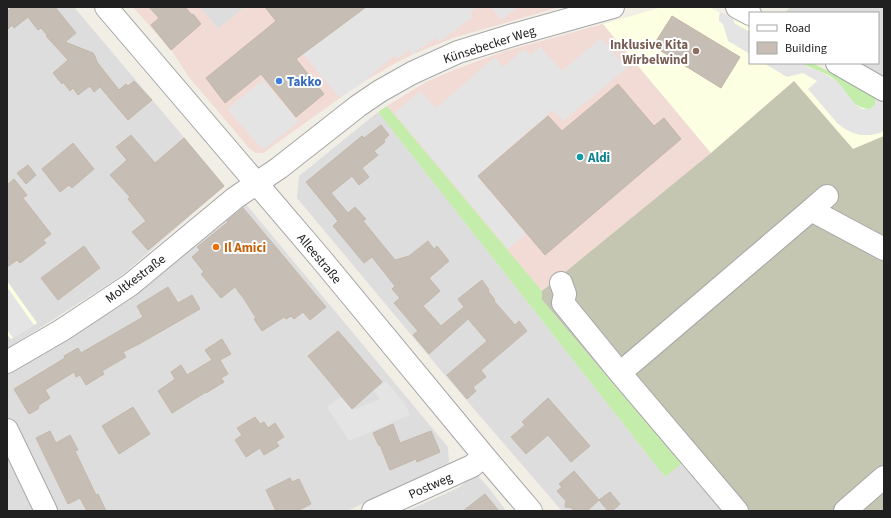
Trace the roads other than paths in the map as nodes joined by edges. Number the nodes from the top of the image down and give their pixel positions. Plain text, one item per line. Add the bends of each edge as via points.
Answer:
1 (106, 7) edge
2 (613, 7) edge
3 (737, 7) edge
4 (749, 13) edge
5 (838, 64) edge
6 (884, 90) edge
7 (256, 183) junction
8 (827, 196) dead end
9 (811, 210) junction
10 (884, 249) edge
11 (561, 283) dead end
12 (7, 362) edge
13 (620, 373) junction
14 (7, 430) edge
15 (484, 456) junction
16 (884, 477) edge
17 (46, 511) edge
18 (373, 511) edge
19 (531, 511) edge
20 (737, 511) edge
21 (845, 511) edge

1 - 7 street, Alleestraße
2 - 7 street, Künsebecker Weg via 458,52 412,73 358,106 280,168
3 - 4 street
5 - 6 street
7 - 12 street, Moltkestraße via 130,285 62,330
7 - 15 street, Alleestraße
8 - 9 street
9 - 10 street
9 - 13 street
11 - 13 street via 565,294 563,303
13 - 20 street
14 - 17 street
15 - 18 street, Postweg via 472,466
15 - 19 street, Alleestraße
16 - 21 street

